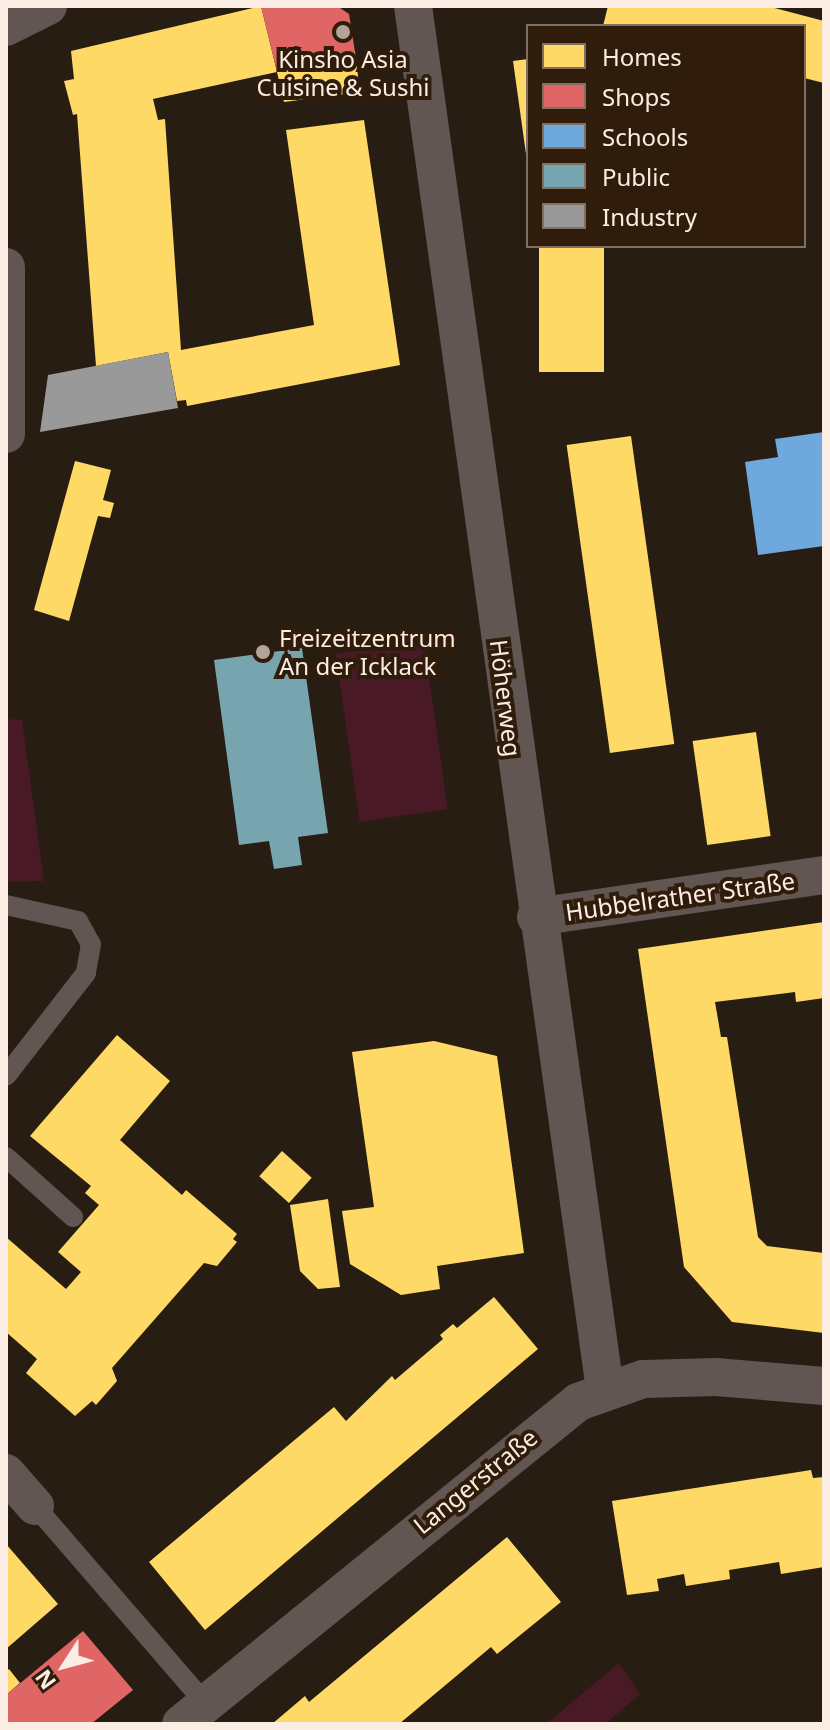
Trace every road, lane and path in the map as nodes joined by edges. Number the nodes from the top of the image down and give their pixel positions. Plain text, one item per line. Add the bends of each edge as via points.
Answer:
1 (48, 6) edge
2 (413, 6) edge
3 (6, 27) edge
4 (6, 267) edge
5 (6, 434) edge
6 (824, 875) edge
7 (6, 905) edge
8 (536, 917) junction
9 (6, 1076) edge
10 (6, 1157) edge
11 (73, 1217) dead end
12 (824, 1386) edge
13 (605, 1390) junction
14 (6, 1473) edge
15 (35, 1506) joint
16 (194, 1714) edge

1 - 3 street
2 - 8 street, Höherweg
4 - 5 street
6 - 8 street, Hubbelrather Straße
7 - 9 lane via 78,921 91,944 86,973
8 - 13 street, Höherweg
10 - 11 lane
12 - 13 street, Langerstraße via 716,1377 643,1379
13 - 16 street, Langerstraße via 554,1416
14 - 15 street
15 - 16 lane

